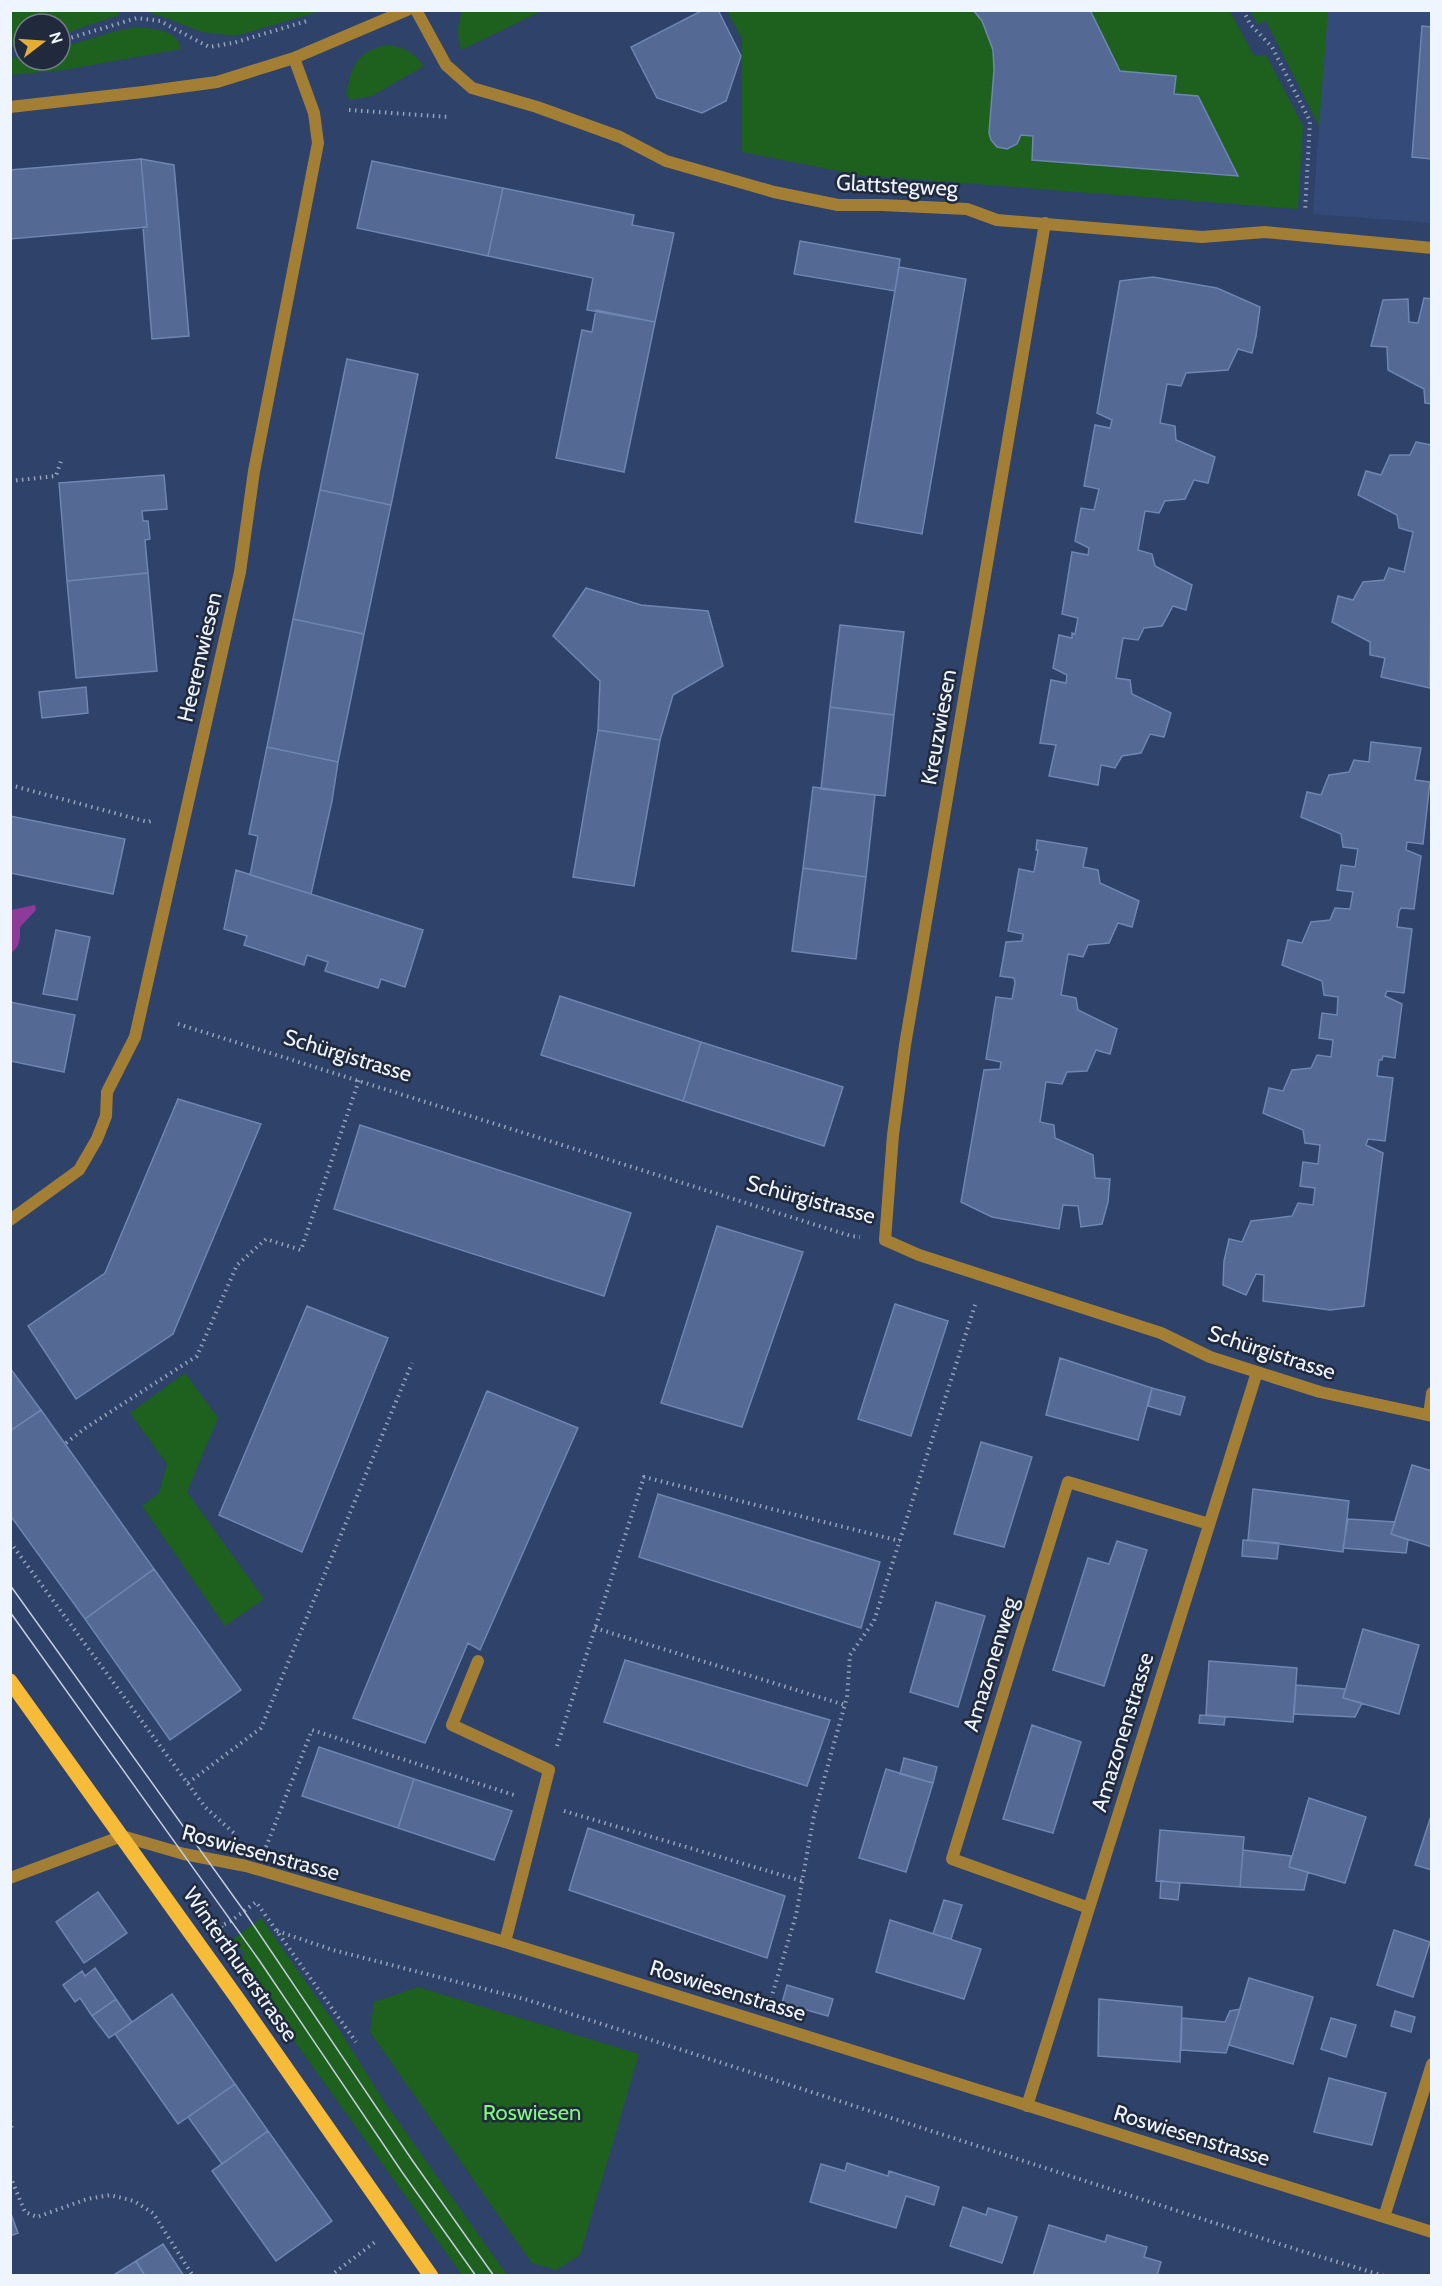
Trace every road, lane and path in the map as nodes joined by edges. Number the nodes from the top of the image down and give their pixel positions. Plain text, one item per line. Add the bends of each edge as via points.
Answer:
1 (407, 10) edge
2 (416, 10) edge
3 (1243, 10) edge
4 (318, 18) dead end
5 (72, 37) edge
6 (294, 58) junction
7 (10, 106) edge
8 (349, 110) dead end
9 (449, 117) dead end
10 (1305, 219) dead end
11 (1045, 223) junction
12 (1431, 248) edge
13 (62, 458) dead end
14 (10, 481) edge
15 (10, 785) edge
16 (154, 820) dead end
17 (178, 1024) dead end
18 (359, 1080) junction
19 (10, 1220) edge
20 (885, 1240) junction
21 (976, 1302) dead end
22 (412, 1363) dead end
23 (1257, 1372) junction
24 (1431, 1393) edge
25 (1430, 1416) edge
26 (66, 1443) dead end
27 (1209, 1524) junction
28 (900, 1541) junction
29 (10, 1542) edge
30 (595, 1628) junction
31 (478, 1661) dead end
32 (10, 1681) edge
33 (845, 1705) junction
34 (549, 1770) junction
35 (188, 1783) junction
36 (542, 1804) junction
37 (122, 1836) junction
38 (240, 1838) dead end
39 (266, 1847) dead end
40 (10, 1878) edge
41 (802, 1881) junction
42 (1089, 1908) junction
43 (277, 1931) junction
44 (226, 1934) dead end
45 (505, 1942) junction
46 (764, 2023) junction
47 (356, 2042) dead end
48 (1431, 2064) edge
49 (1027, 2106) junction
50 (10, 2120) edge
51 (10, 2131) edge
52 (10, 2176) edge
53 (1384, 2217) junction
54 (1431, 2232) edge
55 (380, 2238) dead end
56 (1374, 2274) edge
57 (193, 2276) edge
58 (330, 2276) edge
59 (431, 2276) edge
60 (1384, 2276) edge

1 - 6 street
2 - 11 street, Glattstegweg via 446,65 472,88 620,137 666,161 774,192 838,205 967,209 997,220
3 - 10 path via 1250,24 1272,47 1310,121
4 - 5 path via 209,47 160,21 137,18
6 - 7 street via 217,82
6 - 19 street, Heerenwiesen via 314,113 318,143 254,471 240,572 135,1037 107,1092 106,1116 97,1139 79,1170
8 - 9 path
11 - 12 street, Glattstegweg via 1202,237 1265,232
11 - 20 street, Kreuzwiesen via 905,1046
13 - 14 path via 56,476
15 - 16 path via 148,822
17 - 18 path, Schürgistrasse
18 - 20 path, Schürgistrasse via 851,1236
18 - 26 path via 301,1250 266,1239 237,1265 197,1356
20 - 23 street, Schürgistrasse via 920,1255 1161,1333 1210,1357
21 - 28 path
22 - 35 path via 261,1728
23 - 25 street, Schürgistrasse via 1320,1392
23 - 27 street, Amazonenstrasse
24 - 25 street
27 - 42 street, Amazonenstrasse
27 - 42 street, Amazonenweg via 1068,1482 952,1859
28 - 30 path via 644,1477
28 - 33 path via 874,1621 850,1655
29 - 35 path
30 - 33 path
30 - 34 path
31 - 34 street via 452,1725
32 - 37 main road, Winterthurerstrasse
33 - 41 path via 814,1815
34 - 36 street
35 - 38 path via 205,1807
36 - 39 path via 312,1730
36 - 41 path
36 - 45 street
37 - 40 street
37 - 45 street, Roswiesenstrasse via 246,1866
37 - 59 main road, Winterthurerstrasse
41 - 46 path
42 - 49 street, Amazonenstrasse
43 - 44 path via 256,1902 221,1926
43 - 47 path
43 - 56 path via 333,1950 528,2000
45 - 46 street, Roswiesenstrasse
46 - 49 street, Roswiesenstrasse
48 - 53 street
49 - 53 street, Roswiesenstrasse
50 - 51 path
52 - 57 path via 25,2212 37,2217 110,2195 134,2201 153,2213
53 - 54 street, Roswiesenstrasse
55 - 58 path
56 - 60 path

